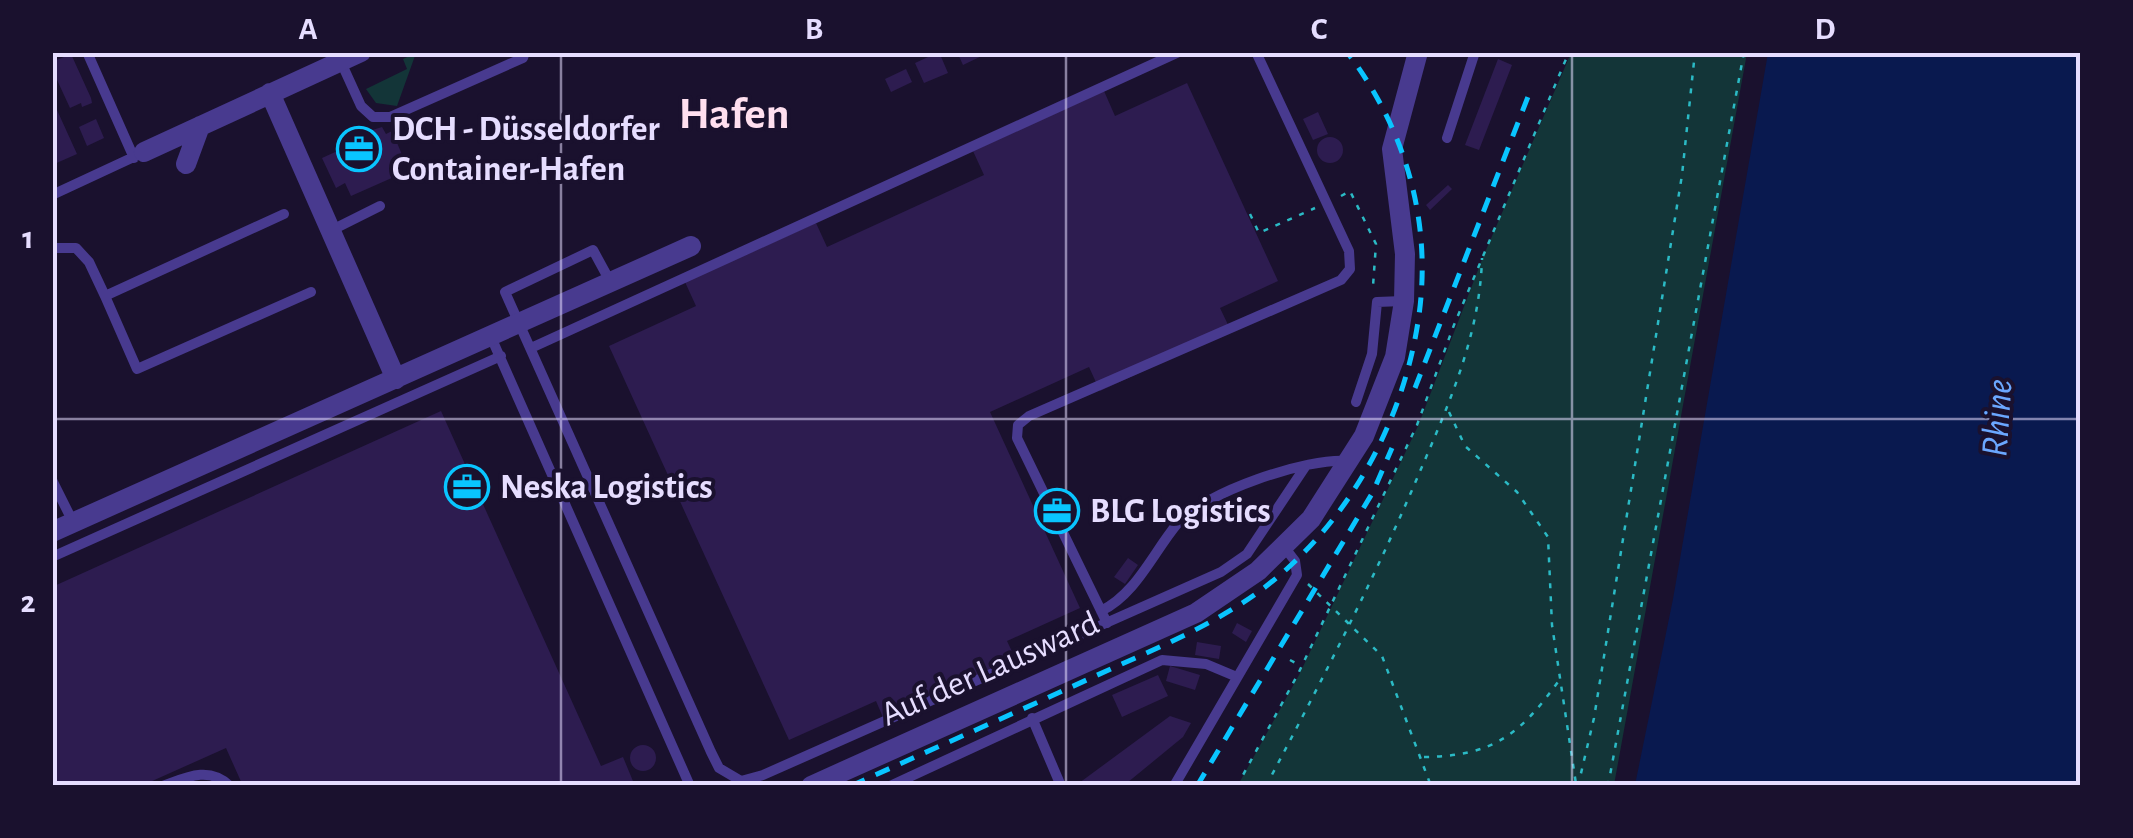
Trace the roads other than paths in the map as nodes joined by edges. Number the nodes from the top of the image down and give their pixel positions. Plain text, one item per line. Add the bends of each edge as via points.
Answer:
1 (87, 52) edge
2 (361, 52) edge
3 (525, 52) edge
4 (1179, 52) edge
5 (1256, 52) edge
6 (1418, 52) edge
7 (1474, 52) edge
8 (341, 62) junction
9 (270, 93) junction
10 (200, 126) junction
11 (1447, 138) dead end
12 (139, 154) junction
13 (186, 164) dead end
14 (52, 194) edge
15 (380, 206) dead end
16 (284, 214) dead end
17 (331, 231) junction
18 (691, 246) dead end
19 (52, 248) edge
20 (611, 283) junction
21 (312, 292) dead end
22 (105, 296) junction
23 (1404, 301) junction
24 (520, 324) junction
25 (496, 347) junction
26 (531, 348) junction
27 (396, 379) junction
28 (1356, 402) dead end
29 (1351, 461) junction
30 (1305, 467) junction
31 (52, 480) edge
32 (73, 523) junction
33 (52, 532) edge
34 (1285, 548) junction
35 (52, 557) edge
36 (1101, 611) junction
37 (1107, 623) junction
38 (1237, 678) junction
39 (1032, 718) junction
40 (687, 785) edge
41 (163, 786) edge
42 (230, 786) edge
43 (811, 786) edge
44 (890, 786) edge
45 (1061, 786) edge
46 (1174, 786) edge

1 - 12 lane
2 - 8 street
3 - 8 lane via 390,118 373,117 361,106
4 - 26 lane
5 - 36 lane via 1349,251 1350,269 1341,280 1018,425 1017,438
6 - 23 street, Auf der Lausward via 1392,149
7 - 11 lane
8 - 9 street
9 - 10 street
9 - 17 street
10 - 12 street
10 - 13 street
12 - 14 lane
15 - 17 lane
16 - 22 lane
17 - 27 street
18 - 20 street
19 - 22 lane via 76,248
20 - 24 street
20 - 24 lane via 594,250 506,292
21 - 22 lane via 137,369
23 - 28 lane via 1377,302 1372,354
23 - 29 street, Auf der Lausward via 1388,380
24 - 25 street
24 - 26 lane
25 - 27 street
25 - 35 lane
25 - 40 lane
26 - 37 lane via 711,752 729,776 763,776
27 - 32 street
29 - 30 lane via 1321,458
29 - 34 street, Auf der Lausward
30 - 36 lane via 1190,512 1122,599
30 - 37 lane via 1247,554
31 - 32 lane
32 - 33 street
34 - 38 lane via 1297,575
34 - 43 street, Auf der Lausward via 1196,612
36 - 37 lane
38 - 39 lane via 1206,664 1162,660
38 - 46 lane
39 - 44 lane
39 - 45 lane
41 - 42 lane via 199,773

